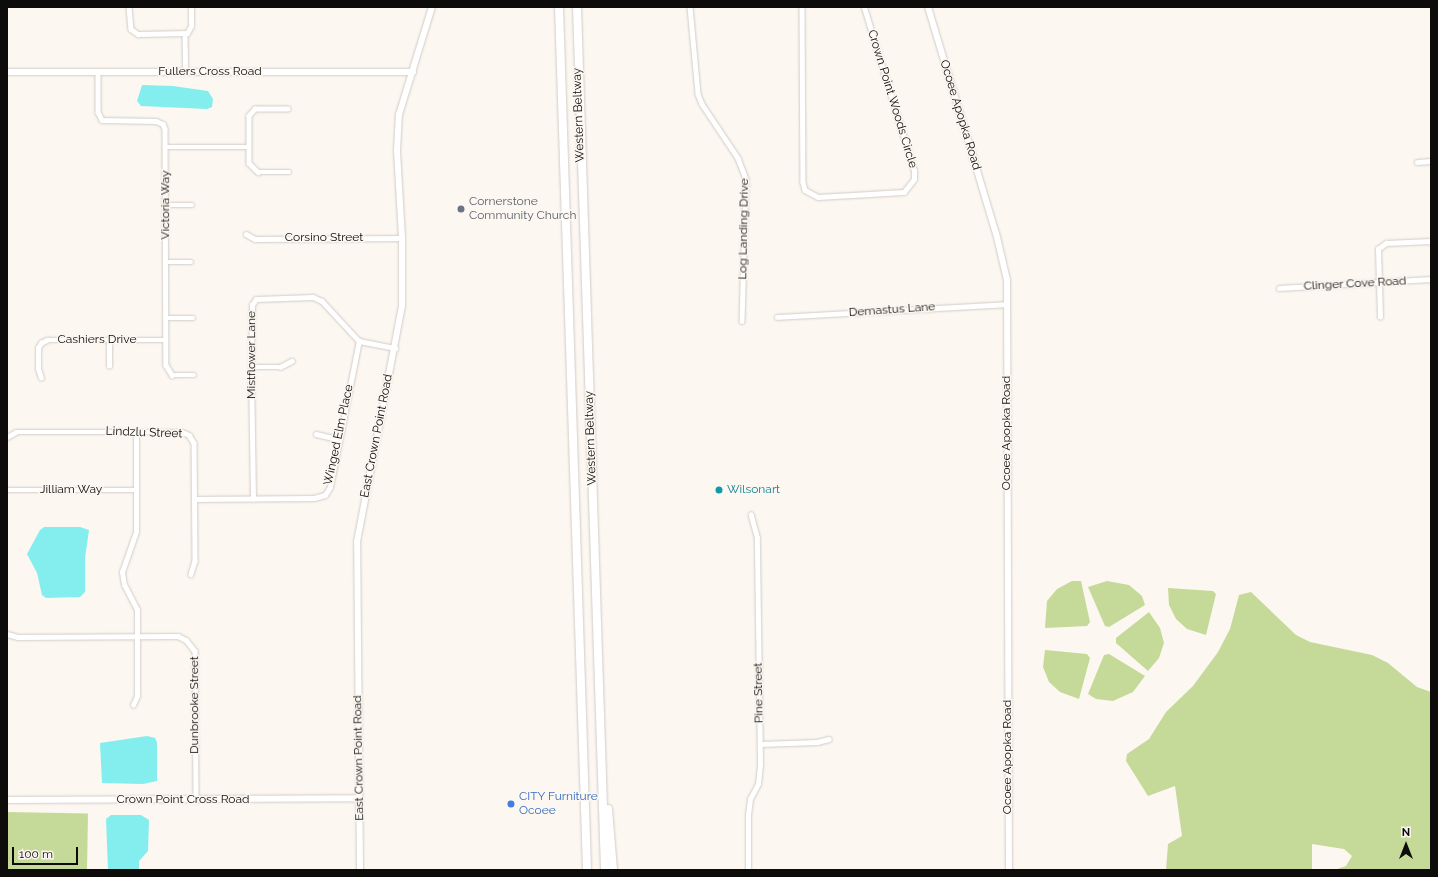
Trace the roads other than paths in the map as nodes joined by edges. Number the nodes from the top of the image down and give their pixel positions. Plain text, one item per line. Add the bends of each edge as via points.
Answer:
1 (129, 7) edge
2 (191, 7) edge
3 (432, 7) edge
4 (560, 7) edge
5 (577, 7) edge
6 (690, 7) edge
7 (802, 7) edge
8 (864, 7) edge
9 (928, 7) edge
10 (185, 33) junction
11 (7, 72) edge
12 (98, 72) junction
13 (186, 72) junction
14 (412, 72) junction
15 (288, 109) dead end
16 (166, 147) junction
17 (249, 147) junction
18 (1431, 161) edge
19 (1417, 162) dead end
20 (289, 172) dead end
21 (166, 205) junction
22 (192, 205) dead end
23 (246, 234) dead end
24 (402, 238) junction
25 (1431, 241) edge
26 (166, 262) junction
27 (191, 262) dead end
28 (1431, 279) edge
29 (1378, 282) junction
30 (1279, 288) dead end
31 (1007, 304) junction
32 (777, 317) dead end
33 (1380, 317) dead end
34 (166, 318) junction
35 (193, 318) dead end
36 (742, 321) dead end
37 (109, 340) junction
38 (166, 340) junction
39 (359, 341) junction
40 (395, 348) junction
41 (292, 361) dead end
42 (108, 366) dead end
43 (252, 367) junction
44 (194, 375) dead end
45 (41, 378) dead end
46 (136, 432) junction
47 (316, 434) dead end
48 (7, 437) edge
49 (338, 439) junction
50 (7, 490) edge
51 (136, 490) junction
52 (195, 499) junction
53 (253, 499) junction
54 (751, 515) dead end
55 (191, 574) dead end
56 (7, 634) edge
57 (137, 636) junction
58 (599, 688) junction
59 (133, 705) dead end
60 (829, 739) dead end
61 (760, 744) junction
62 (360, 798) junction
63 (7, 800) edge
64 (196, 800) junction
65 (360, 870) edge
66 (588, 870) edge
67 (605, 870) edge
68 (613, 870) edge
69 (748, 870) edge
70 (1009, 870) edge

1 - 10 street via 129,23 133,33
2 - 10 street via 191,26
3 - 14 street, East Crown Point Road
4 - 66 highway, Western Beltway
5 - 58 highway, Western Beltway
6 - 36 street, Log Landing Drive via 698,94 738,158 746,179
7 - 8 street, Crown Point Woods Circle via 803,182 805,190 818,197 904,192 914,179 914,171
9 - 31 main road, Ocoee Apopka Road via 1002,255
10 - 13 street
11 - 12 street, Fullers Cross Road
12 - 13 street, Fullers Cross Road
12 - 16 street, Victoria Way via 98,112 102,120 156,121 163,124 166,129
13 - 14 street, Fullers Cross Road
14 - 24 street, East Crown Point Road via 399,115 397,132
15 - 17 street via 255,109 249,116
16 - 17 street
16 - 21 street, Victoria Way
17 - 20 street via 249,163 253,169 258,172
18 - 19 street
21 - 22 street
21 - 26 street, Victoria Way
23 - 24 street, Corsino Street via 255,239
24 - 40 street, East Crown Point Road via 403,290
25 - 29 street via 1381,245 1376,254
26 - 27 street
26 - 34 street, Victoria Way
28 - 29 street, Clinger Cove Road
29 - 30 street, Clinger Cove Road
29 - 33 street
31 - 32 street, Demastus Lane
31 - 70 main road, Ocoee Apopka Road
34 - 35 street
34 - 38 street, Victoria Way
37 - 38 street, Cashiers Drive
37 - 42 street
37 - 45 street, Cashiers Drive via 47,340 41,343 38,369
38 - 44 street, Victoria Way via 168,372 172,375
39 - 40 street
39 - 43 street, Mistflower Lane via 322,301 314,298 256,299 252,305
39 - 49 street, Winged Elm Place
40 - 62 street, East Crown Point Road via 357,542
41 - 43 street via 280,367
43 - 53 street, Mistflower Lane
46 - 48 street, Lindzlu Street via 16,432
46 - 51 street
46 - 52 street, Lindzlu Street via 182,432 189,435 194,443
47 - 49 street
49 - 53 street, Winged Elm Place via 330,487 325,495 314,498
50 - 51 street, Jilliam Way
51 - 57 street via 135,540 126,556 122,572 124,585 137,610
52 - 53 street, Winged Elm Place
52 - 55 street, Lindzlu Street via 195,561
54 - 61 street, Pine Street via 757,538
56 - 57 street via 18,637
57 - 59 street via 137,696
57 - 64 street, Dunbrooke Street via 178,636 186,640 195,651
58 - 67 highway, Western Beltway
58 - 68 highway
60 - 61 street via 817,742
61 - 69 street, Pine Street via 758,784 750,799 748,815
62 - 64 street, Crown Point Cross Road
62 - 65 street, East Crown Point Road
63 - 64 street, Crown Point Cross Road

